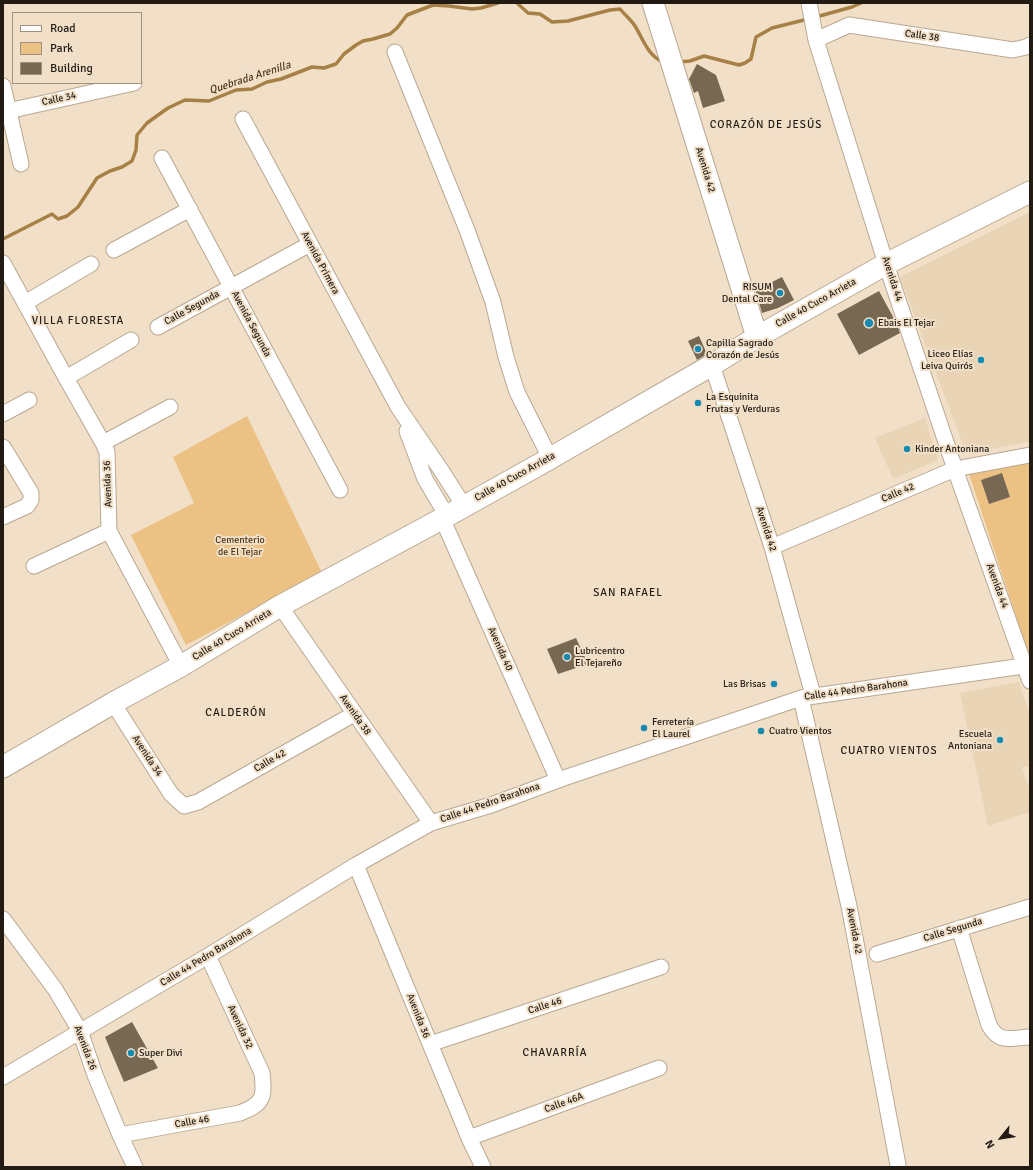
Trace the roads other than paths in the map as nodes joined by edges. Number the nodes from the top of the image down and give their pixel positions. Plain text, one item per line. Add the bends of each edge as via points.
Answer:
1 (653, 3) edge
2 (809, 3) edge
3 (816, 40) junction
4 (1030, 45) edge
5 (395, 52) dead end
6 (130, 84) edge
7 (3, 86) edge
8 (8, 111) junction
9 (243, 119) dead end
10 (162, 158) dead end
11 (21, 164) dead end
12 (1030, 192) edge
13 (190, 209) junction
14 (310, 244) junction
15 (114, 250) dead end
16 (3, 263) edge
17 (91, 264) dead end
18 (886, 264) junction
19 (231, 287) junction
20 (25, 303) junction
21 (158, 327) dead end
22 (757, 337) junction
23 (131, 340) dead end
24 (712, 366) junction
25 (66, 378) junction
26 (29, 400) dead end
27 (170, 407) dead end
28 (3, 414) edge
29 (103, 443) junction
30 (3, 447) edge
31 (1030, 455) edge
32 (550, 458) junction
33 (955, 469) junction
34 (340, 490) dead end
35 (451, 513) junction
36 (3, 517) edge
37 (109, 531) junction
38 (772, 547) junction
39 (34, 566) dead end
40 (280, 606) junction
41 (1028, 665) edge
42 (181, 666) junction
43 (1030, 681) edge
44 (807, 696) junction
45 (113, 703) junction
46 (354, 714) junction
47 (3, 767) edge
48 (558, 780) junction
49 (184, 806) joint
50 (431, 823) junction
51 (356, 865) junction
52 (1030, 907) edge
53 (3, 919) edge
54 (959, 928) junction
55 (877, 954) dead end
56 (208, 956) junction
57 (661, 967) dead end
58 (80, 1031) junction
59 (1030, 1037) edge
60 (430, 1044) junction
61 (659, 1068) dead end
62 (3, 1077) edge
63 (261, 1099) joint
64 (120, 1135) junction
65 (469, 1138) junction
66 (898, 1165) dead end
67 (135, 1167) edge
68 (483, 1167) edge

1 - 22 main road, Avenida 42
2 - 3 street, Avenida 44
3 - 4 street, Calle 38 via 849,26 1013,50
3 - 18 street, Avenida 44
5 - 32 street via 467,230 492,302 517,392
6 - 8 street, Calle 34
7 - 8 street
8 - 11 street
9 - 14 street, Avenida Primera
10 - 13 street, Avenida Segunda
12 - 18 main road, Calle 40 Cuco Arrieta
13 - 15 street
13 - 19 street, Avenida Segunda
14 - 19 street, Calle Segunda
14 - 35 street, Avenida Primera via 398,407 441,470
16 - 20 street, Avenida 36
17 - 20 street
18 - 22 main road, Calle 40 Cuco Arrieta
18 - 33 street, Avenida 44
19 - 21 street, Calle Segunda
19 - 34 street, Avenida Segunda
20 - 25 street, Avenida 36
22 - 24 main road, Calle 40 Cuco Arrieta
23 - 25 street
24 - 32 main road, Calle 40 Cuco Arrieta
24 - 38 street, Avenida 42
25 - 29 street, Avenida 36
26 - 28 street
27 - 29 street
29 - 37 street, Avenida 36 via 106,452
30 - 36 street via 30,492 31,500 27,506
31 - 33 street, Calle 42
32 - 35 main road, Calle 40 Cuco Arrieta
33 - 38 street, Calle 42
33 - 41 street, Avenida 44
35 - 40 main road, Calle 40 Cuco Arrieta
35 - 48 street, Avenida 40
37 - 39 street
37 - 42 street, Avenida 36
38 - 44 street, Avenida 42
40 - 42 main road, Calle 40 Cuco Arrieta
40 - 46 street, Avenida 38
41 - 43 street, Avenida 44
41 - 44 street, Calle 44 Pedro Barahona
42 - 45 main road, Calle 40 Cuco Arrieta
44 - 48 street, Calle 44 Pedro Barahona
44 - 66 street, Avenida 42
45 - 47 main road, Calle 40 Cuco Arrieta
45 - 49 street, Avenida 34 via 171,794
46 - 49 street, Calle 42 via 198,802
46 - 50 street, Avenida 38
48 - 50 street, Calle 44 Pedro Barahona via 491,805
50 - 51 street, Calle 44 Pedro Barahona
51 - 56 street, Calle 44 Pedro Barahona
51 - 60 street, Avenida 36
52 - 54 street, Calle Segunda
53 - 58 street, Avenida 26 via 55,989
54 - 55 street, Calle Segunda
54 - 59 street via 993,1033 1005,1038
56 - 58 street, Calle 44 Pedro Barahona
56 - 63 street, Avenida 32 via 262,1073 264,1089
57 - 60 street, Calle 46
58 - 62 street, Calle 44 Pedro Barahona
58 - 64 street, Avenida 26
60 - 65 street, Avenida 36
61 - 65 street, Calle 46A
63 - 64 street, Calle 46 via 253,1108 240,1113
64 - 67 street, Avenida 26
65 - 68 street, Avenida 36

